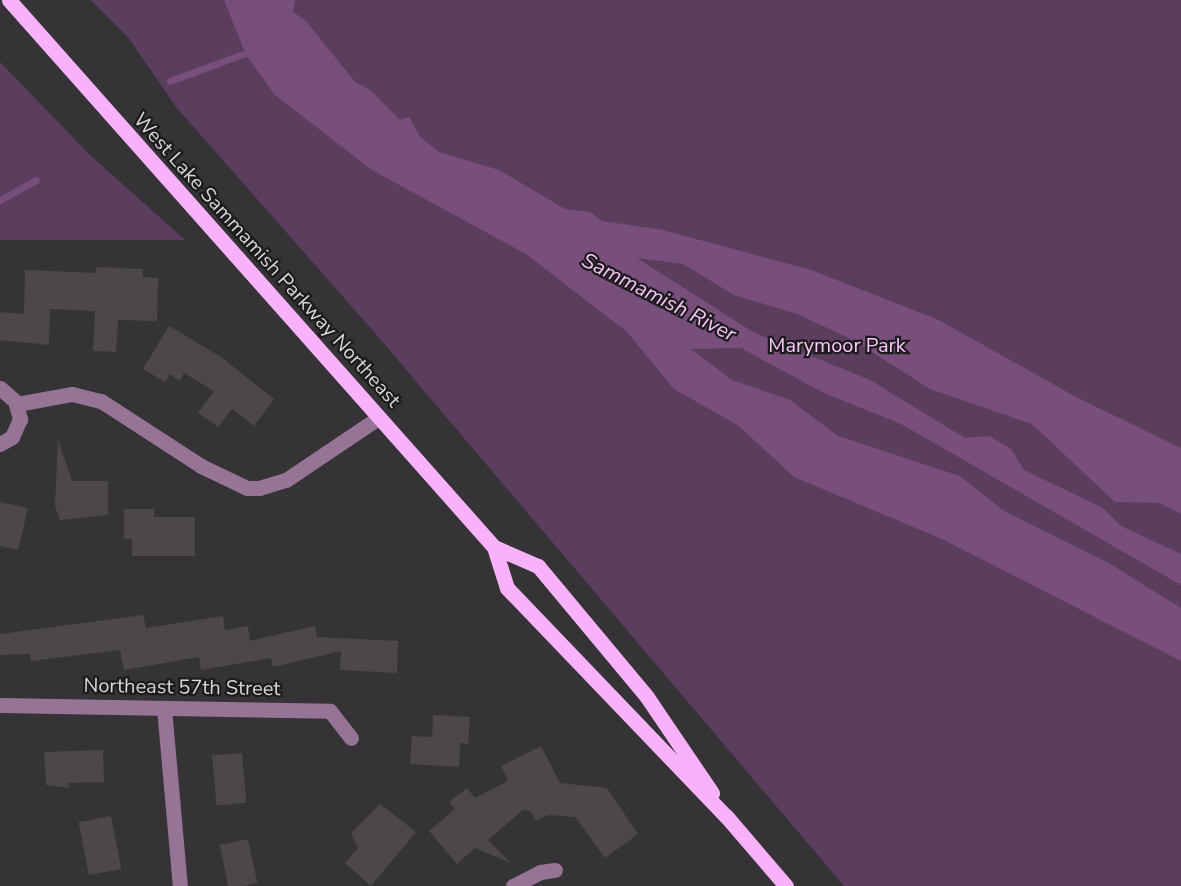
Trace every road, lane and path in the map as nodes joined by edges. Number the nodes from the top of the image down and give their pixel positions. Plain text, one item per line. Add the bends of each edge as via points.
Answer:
1 (9, 0) edge
2 (0, 388) edge
3 (17, 404) junction
4 (378, 418) junction
5 (0, 444) edge
6 (494, 548) junction
7 (0, 705) edge
8 (164, 708) junction
9 (351, 738) dead end
10 (726, 816) junction
11 (555, 870) dead end
12 (180, 886) edge
13 (513, 886) edge
14 (786, 886) edge

1 - 4 main road, West Lake Sammamish Parkway Northeast
2 - 3 street
3 - 4 street via 72,394 101,400 201,466 246,488 286,480
3 - 5 street via 17,428
4 - 6 main road, West Lake Sammamish Parkway Northeast
6 - 10 main road, West Lake Sammamish Parkway Northeast via 507,588
6 - 10 main road, West Lake Sammamish Parkway Northeast via 538,566 666,722
7 - 8 street, Northeast 57th Street
8 - 9 street, Northeast 57th Street via 330,711
8 - 12 street
10 - 14 main road, West Lake Sammamish Parkway Northeast
11 - 13 street via 540,872

